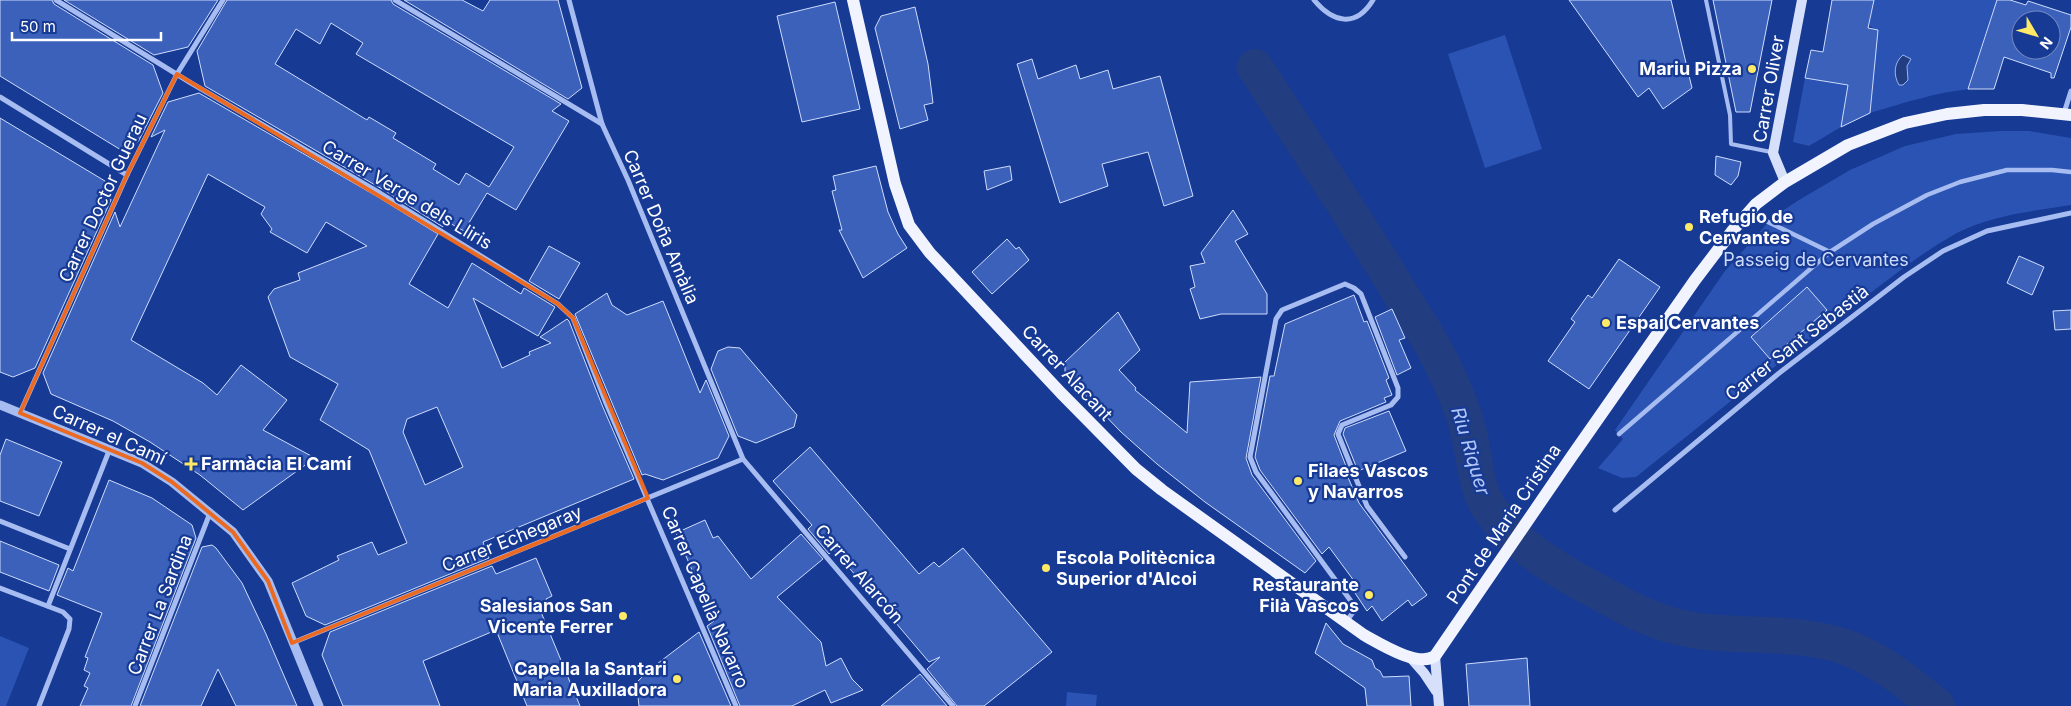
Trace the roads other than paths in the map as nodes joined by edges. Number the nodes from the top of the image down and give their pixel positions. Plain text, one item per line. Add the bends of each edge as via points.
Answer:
1 (56, 0) edge
2 (222, 0) edge
3 (396, 0) edge
4 (569, 0) edge
5 (853, 0) edge
6 (1314, 0) edge
7 (1373, 0) edge
8 (1706, 0) edge
9 (1802, 0) edge
10 (177, 74) junction
11 (2071, 91) edge
12 (0, 97) edge
13 (2067, 114) edge
14 (602, 124) junction
15 (1773, 153) junction
16 (2071, 172) edge
17 (127, 174) junction
18 (1784, 182) junction
19 (1750, 210) junction
20 (2071, 213) edge
21 (1830, 252) junction
22 (0, 405) edge
23 (20, 413) junction
24 (1619, 434) dead end
25 (109, 451) junction
26 (743, 459) junction
27 (648, 498) junction
28 (1615, 510) dead end
29 (210, 513) junction
30 (0, 521) edge
31 (70, 549) junction
32 (1405, 557) dead end
33 (0, 588) edge
34 (48, 606) junction
35 (1346, 622) junction
36 (292, 643) junction
37 (1409, 656) junction
38 (1435, 656) junction
39 (1438, 694) junction
40 (39, 706) edge
41 (135, 706) edge
42 (319, 706) edge
43 (736, 706) edge
44 (953, 706) edge
45 (1439, 706) edge

1 - 10 street, Carrer Verge dels Lliris
2 - 10 street, Carrer Doctor Guerau
3 - 14 street
4 - 14 street, Carrer Doña Amàlia
5 - 35 main road, Carrer Alacant via 895,184 909,225 920,241 1115,449 1162,490
6 - 7 street via 1323,11 1341,20 1360,16
8 - 15 lane via 1730,115 1732,144
9 - 15 main road, Carrer Oliver
10 - 17 street, Carrer Doctor Guerau
10 - 27 street, Carrer Verge dels Lliris via 380,193 558,304 573,318
11 - 13 street
12 - 17 street
13 - 18 main road, Pont de Maria Cristina via 1984,110 1919,120 1860,139
14 - 26 street, Carrer Doña Amàlia
15 - 18 main road, Carrer Oliver
16 - 21 street via 2007,170 1960,182 1873,224
17 - 23 street, Carrer Doctor Guerau
18 - 19 main road, Pont de Maria Cristina
19 - 21 street
19 - 38 main road, Pont de Maria Cristina via 1695,280
20 - 28 street, Carrer Sant Sebastià via 1987,231 1943,251 1778,374
21 - 24 street
22 - 23 street, Carrer el Camí
23 - 25 street, Carrer el Camí
25 - 29 street, Carrer el Camí via 142,463
25 - 31 street
26 - 27 street, Carrer Echegaray
26 - 44 street, Carrer Alarcón
27 - 36 street, Carrer Echegaray
27 - 43 street, Carrer Capellà Navarro
29 - 36 street, Carrer el Camí via 233,532 259,567 275,597
29 - 41 street, Carrer La Sardina
30 - 31 street
31 - 34 street
32 - 35 street via 1367,506 1338,434 1342,425 1391,405 1398,397 1398,388 1361,294 1345,284 1282,310 1276,319 1250,457 1256,472 1356,608
33 - 34 street
34 - 40 street via 70,619
35 - 37 main road, Carrer Alacant via 1381,644
36 - 42 street, Carrer el Camí
37 - 38 main road, Carrer Alacant via 1424,659
37 - 39 main road, Carrer Alacant
38 - 39 main road
39 - 45 main road

